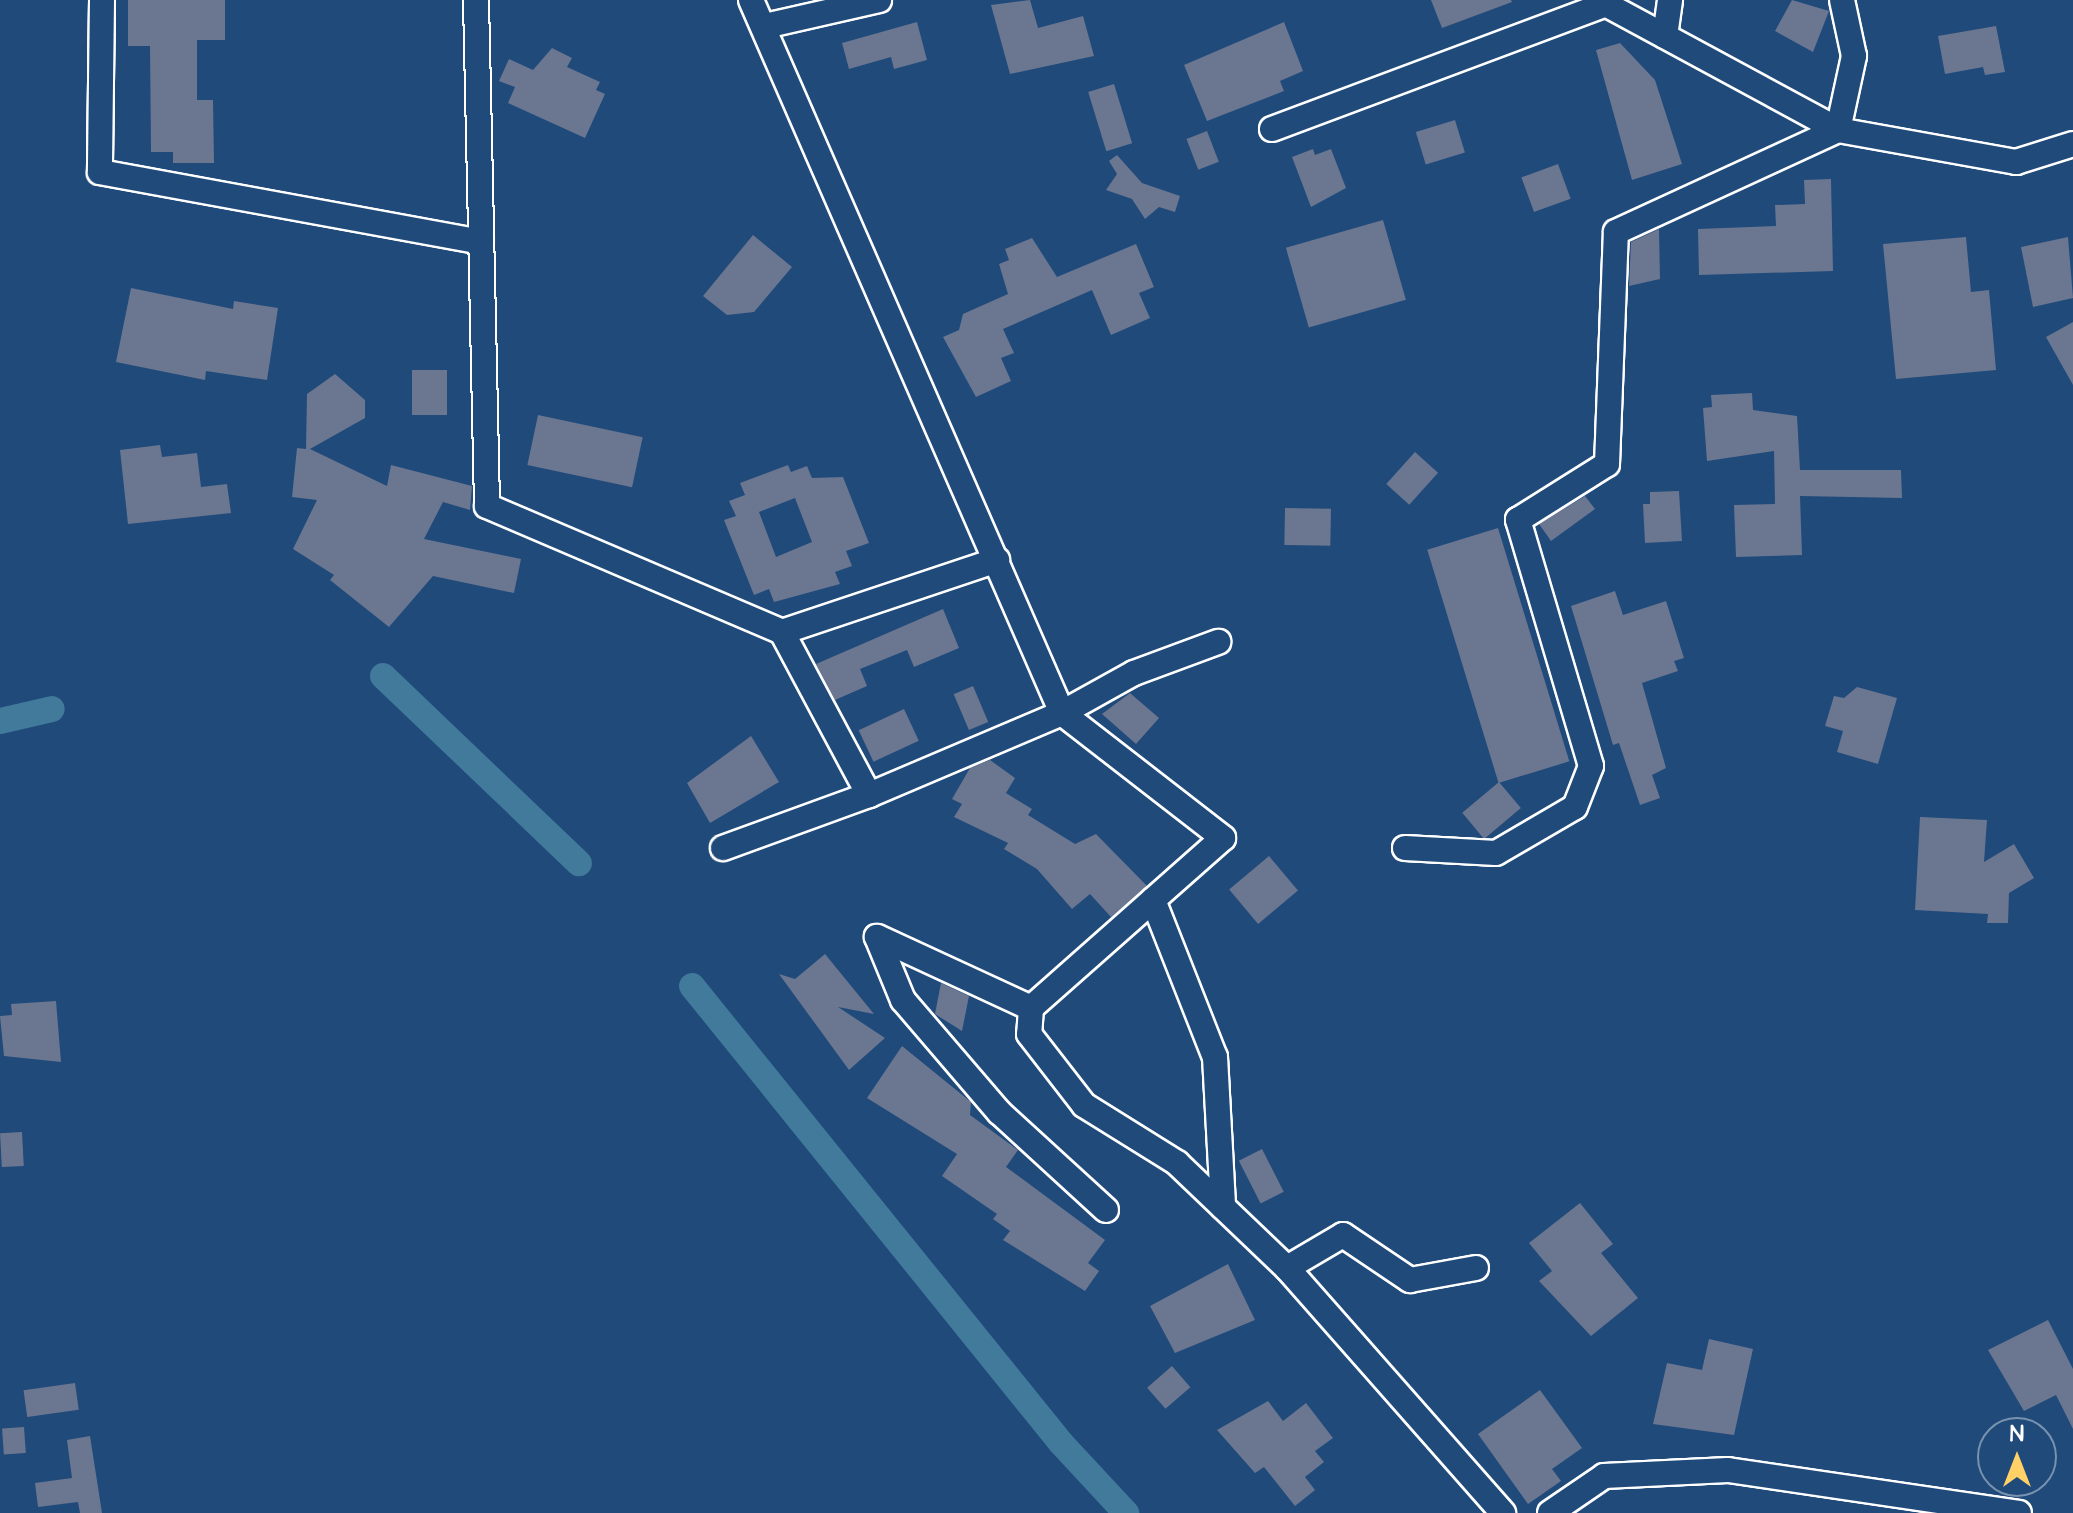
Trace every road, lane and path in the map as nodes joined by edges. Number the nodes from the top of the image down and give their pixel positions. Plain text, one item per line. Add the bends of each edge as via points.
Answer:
1 (102, 0) edge
2 (476, 0) edge
3 (751, 0) edge
4 (879, 0) edge
5 (1670, 0) edge
6 (1842, 0) edge
7 (1602, 2) edge
8 (765, 26) junction
9 (1665, 36) junction
10 (1272, 129) dead end
11 (1838, 130) junction
12 (2073, 144) edge
13 (481, 242) junction
14 (997, 560) junction
15 (782, 632) junction
16 (1218, 642) dead end
17 (1062, 713) junction
18 (869, 795) junction
19 (723, 848) dead end
20 (1405, 848) dead end
21 (1153, 900) junction
22 (1031, 1008) junction
23 (1223, 1207) junction
24 (1106, 1210) dead end
25 (1287, 1268) junction
26 (1476, 1268) dead end
27 (1503, 1513) edge
28 (1550, 1513) edge
29 (2019, 1513) edge

1 - 13 street via 100,172
2 - 13 street
3 - 8 street
4 - 8 street
5 - 9 street
6 - 11 street via 1854,56
7 - 9 street
7 - 10 street
8 - 14 street
9 - 11 street
11 - 12 street via 2016,162
11 - 20 street via 1616,232 1607,464 1518,520 1591,766 1575,807 1526,842 1466,856
13 - 15 street via 487,506
14 - 15 street
14 - 17 street
15 - 18 street
16 - 17 street via 1134,673
17 - 18 street
17 - 21 street via 1223,838
18 - 19 street
21 - 22 street
21 - 23 street via 1215,1057
22 - 23 street via 1029,1034 1084,1105 1177,1163
22 - 24 street via 877,937 913,1011 999,1112
23 - 25 street
25 - 26 street via 1343,1235 1410,1280
25 - 27 street
28 - 29 street via 1604,1476 1728,1470

